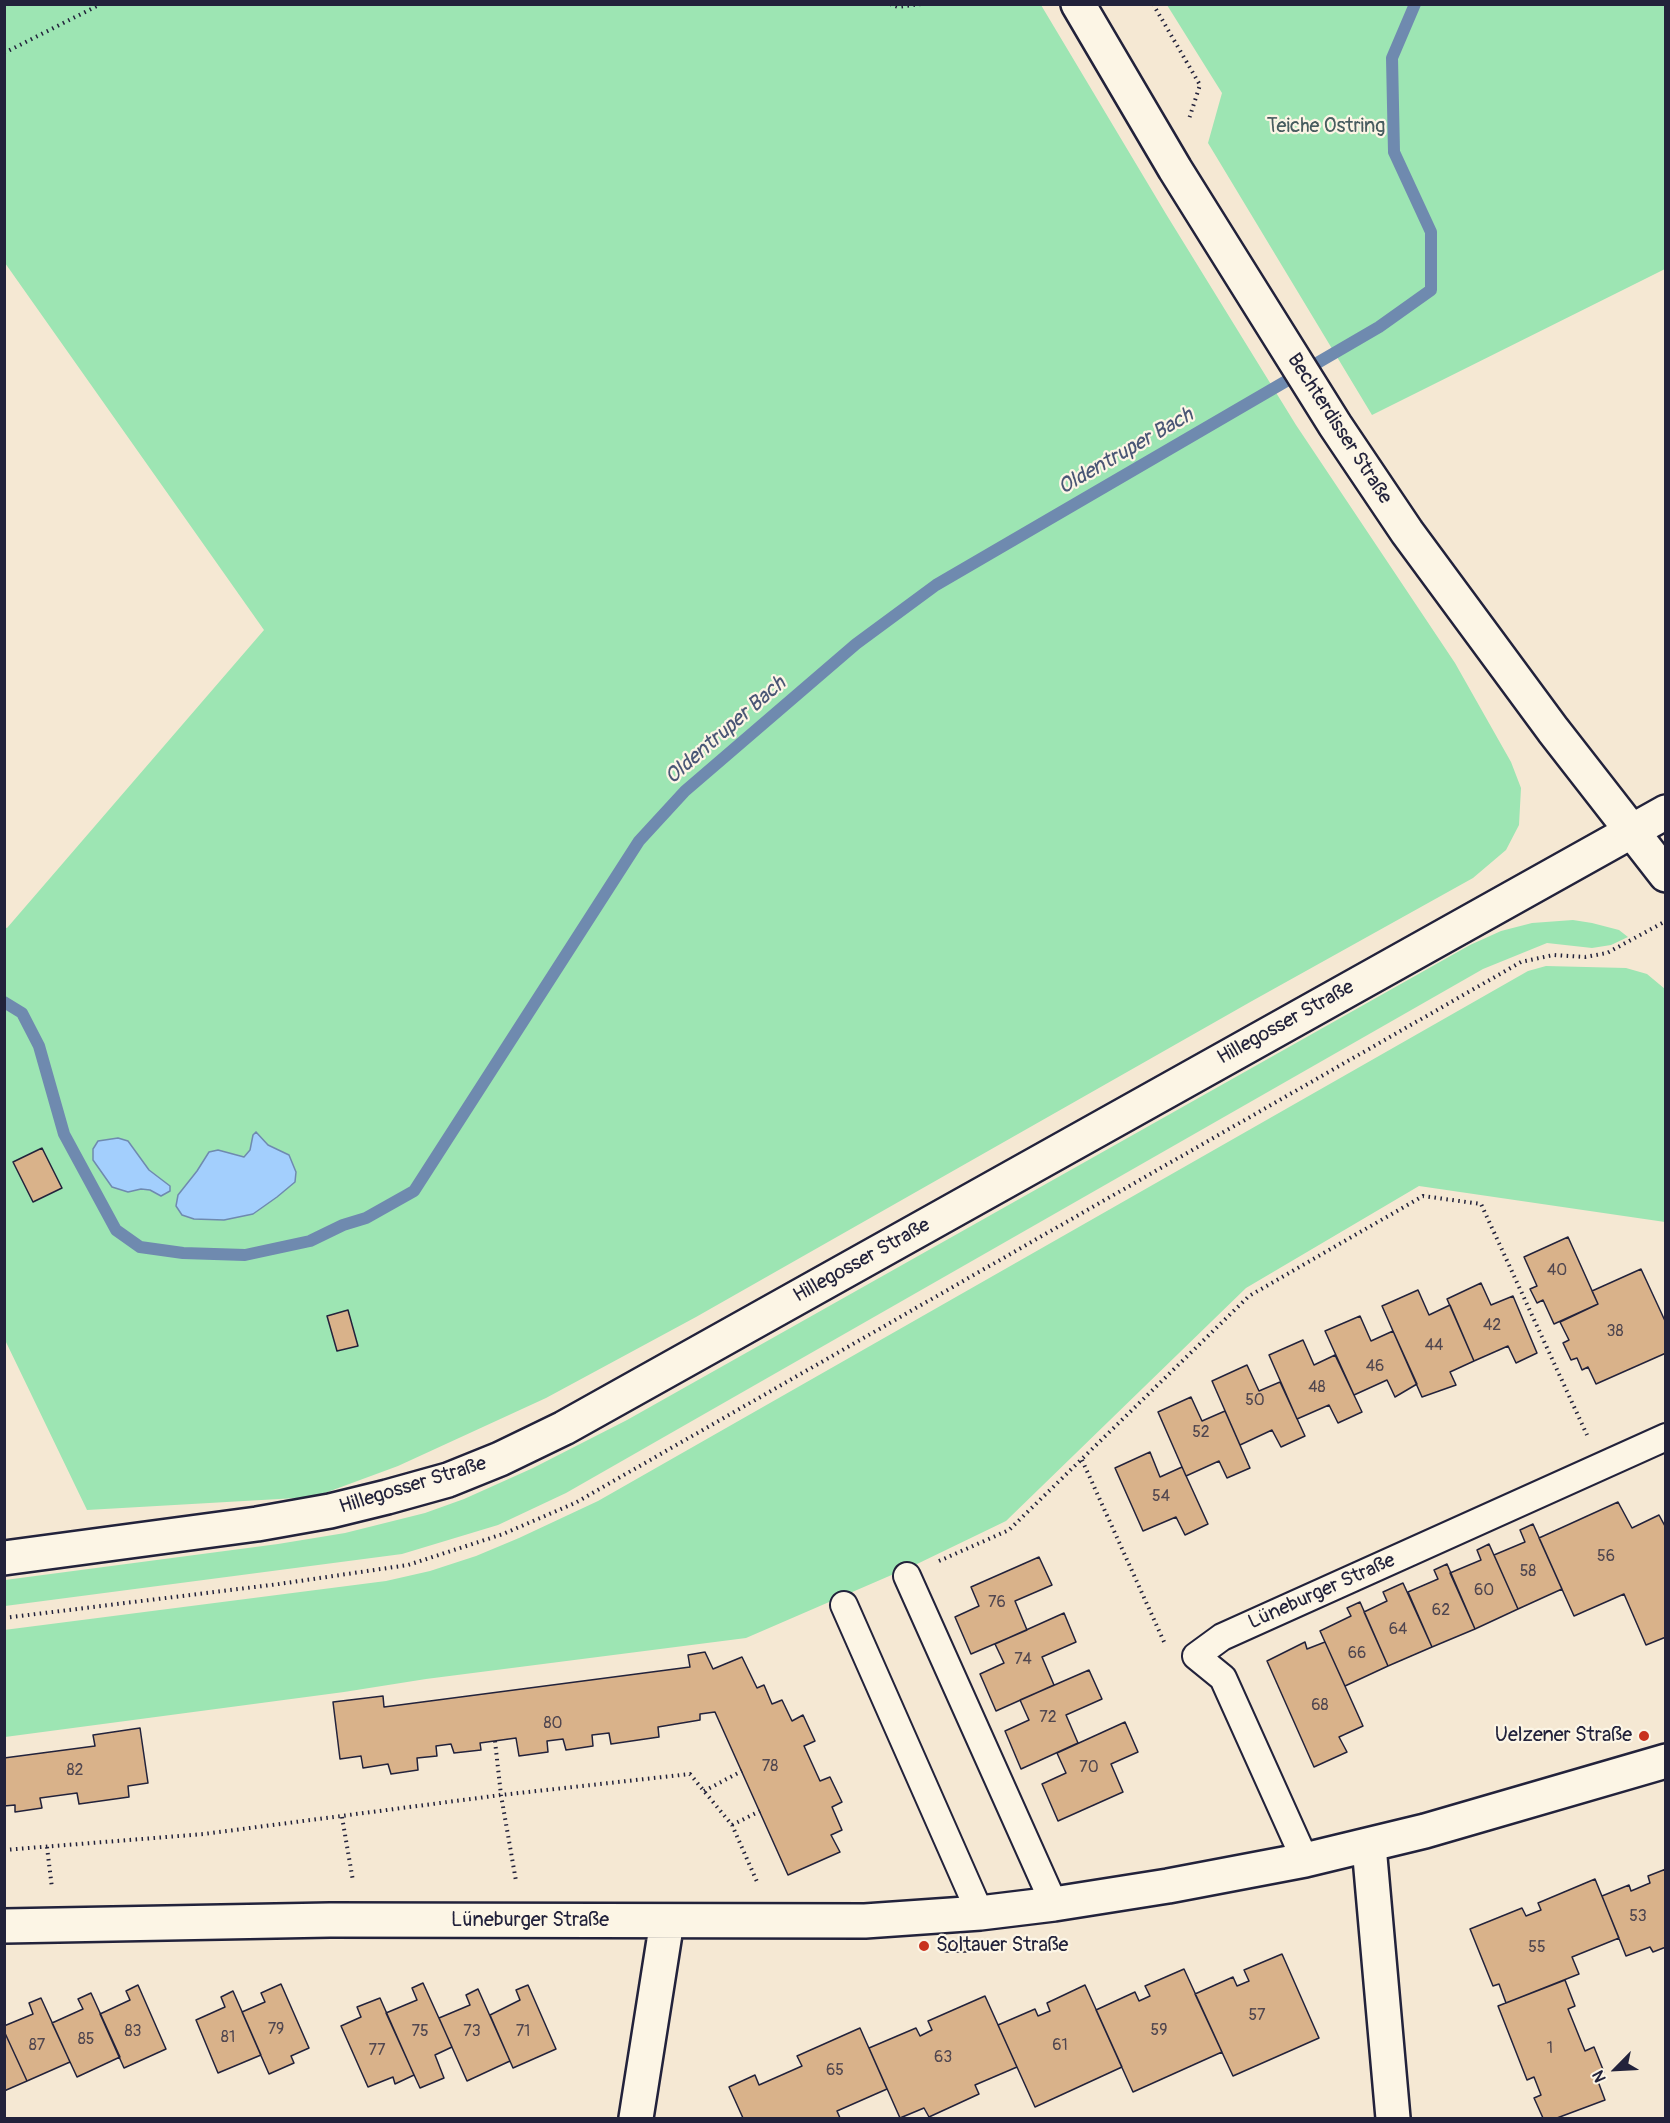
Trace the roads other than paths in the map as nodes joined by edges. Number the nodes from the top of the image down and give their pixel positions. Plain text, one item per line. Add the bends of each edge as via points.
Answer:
1 (1078, 4) edge
2 (1665, 812) edge
3 (1631, 831) junction
4 (1665, 875) edge
5 (1665, 1437) edge
6 (4, 1558) edge
7 (907, 1576) road end
8 (844, 1605) dead end
9 (1665, 1761) edge
10 (1369, 1846) junction
11 (1305, 1860) junction
12 (1054, 1904) junction
13 (980, 1913) junction
14 (667, 1921) junction
15 (4, 1926) edge
16 (636, 2118) edge
17 (1393, 2118) edge

1 - 3 street, Bechterdisser Straße via 1175,169 1335,425 1407,532
2 - 3 street, Hillegosser Straße
3 - 4 street, Bechterdisser Straße
3 - 6 street, Hillegosser Straße via 564,1428 500,1459 448,1480 330,1511
5 - 11 lane, Lüneburger Straße via 1222,1637 1196,1656 1223,1678
7 - 12 lane
8 - 13 lane
9 - 10 street, Lüneburger Straße
10 - 11 street, Lüneburger Straße
10 - 17 street
11 - 12 street, Lüneburger Straße
12 - 13 street, Lüneburger Straße
13 - 14 street, Lüneburger Straße via 865,1921
14 - 15 street, Lüneburger Straße via 355,1920
14 - 16 street

